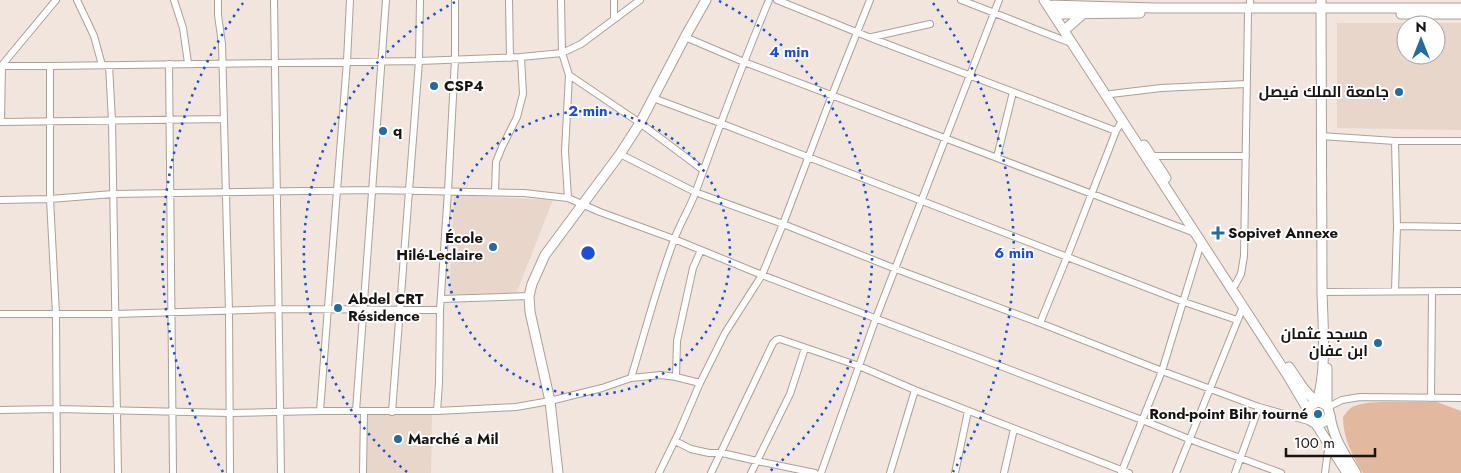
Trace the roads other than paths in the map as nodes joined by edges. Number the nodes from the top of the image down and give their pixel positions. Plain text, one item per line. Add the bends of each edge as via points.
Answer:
1 (56, 0) edge
2 (77, 0) edge
3 (174, 0) edge
4 (218, 0) edge
5 (274, 0) edge
6 (350, 0) edge
7 (386, 0) edge
8 (420, 0) edge
9 (455, 0) edge
10 (508, 0) edge
11 (561, 0) edge
12 (614, 0) edge
13 (640, 0) edge
14 (706, 0) edge
15 (770, 0) edge
16 (776, 0) edge
17 (870, 0) edge
18 (961, 0) edge
19 (999, 0) edge
20 (1090, 3) edge
21 (1052, 6) edge
22 (1249, 7) edge
23 (1321, 7) edge
24 (1461, 8) edge
25 (993, 12) junction
26 (1083, 14) junction
27 (1461, 14) edge
28 (614, 18) junction
29 (930, 24) dead end
30 (1068, 27) junction
31 (858, 33) junction
32 (685, 37) junction
33 (871, 38) junction
34 (1073, 44) junction
35 (562, 53) junction
36 (521, 57) junction
37 (510, 58) junction
38 (455, 59) junction
39 (382, 60) junction
40 (347, 61) junction
41 (419, 61) junction
42 (275, 62) junction
43 (744, 62) junction
44 (188, 63) junction
45 (222, 63) junction
46 (168, 64) junction
47 (102, 65) junction
48 (109, 65) junction
49 (1, 66) edge
50 (50, 66) junction
51 (569, 75) junction
52 (969, 75) junction
53 (1246, 84) junction
54 (1014, 92) junction
55 (1111, 94) junction
56 (832, 95) junction
57 (653, 98) junction
58 (169, 120) junction
59 (224, 120) junction
60 (1122, 120) junction
61 (50, 121) junction
62 (112, 121) junction
63 (1, 122) edge
64 (640, 123) junction
65 (720, 123) junction
66 (1116, 131) junction
67 (1321, 136) junction
68 (946, 139) junction
69 (1395, 141) junction
70 (1461, 141) edge
71 (620, 154) junction
72 (1152, 156) junction
73 (1246, 156) junction
74 (809, 157) junction
75 (997, 158) junction
76 (702, 170) junction
77 (372, 190) junction
78 (409, 190) junction
79 (448, 191) junction
80 (225, 192) junction
81 (277, 192) junction
82 (337, 192) junction
83 (495, 192) junction
84 (695, 192) junction
85 (169, 193) junction
86 (1092, 193) junction
87 (113, 194) junction
88 (568, 198) junction
89 (50, 199) junction
90 (0, 200) edge
91 (922, 202) junction
92 (583, 204) junction
93 (784, 224) junction
94 (1397, 226) junction
95 (1461, 227) edge
96 (1195, 232) junction
97 (674, 239) junction
98 (1201, 243) junction
99 (701, 250) junction
100 (1067, 257) junction
101 (896, 269) junction
102 (762, 275) junction
103 (1236, 285) junction
104 (1395, 291) junction
105 (1461, 291) edge
106 (1322, 292) junction
107 (1432, 292) junction
108 (529, 296) junction
109 (441, 299) junction
110 (1184, 302) junction
111 (1243, 307) junction
112 (279, 309) junction
113 (327, 310) junction
114 (400, 310) junction
115 (440, 310) junction
116 (229, 311) junction
117 (363, 311) junction
118 (171, 313) junction
119 (0, 314) edge
120 (56, 314) junction
121 (115, 314) junction
122 (876, 318) junction
123 (1237, 320) junction
124 (1040, 323) junction
125 (1324, 338) junction
126 (805, 348) junction
127 (859, 366) junction
128 (1162, 372) junction
129 (676, 377) junction
130 (631, 378) junction
131 (700, 383) junction
132 (1210, 388) junction
133 (915, 390) junction
134 (1431, 398) junction
135 (1461, 398) edge
136 (550, 401) junction
137 (1317, 402) junction
138 (1259, 407) junction
139 (57, 409) junction
140 (1328, 409) junction
141 (0, 410) edge
142 (356, 410) junction
143 (1308, 410) junction
144 (116, 411) junction
145 (172, 411) junction
146 (320, 411) junction
147 (364, 411) junction
148 (437, 411) junction
149 (968, 411) junction
150 (280, 412) junction
151 (392, 412) junction
152 (230, 413) junction
153 (1142, 420) junction
154 (1314, 423) junction
155 (1014, 429) junction
156 (1189, 440) junction
157 (674, 441) junction
158 (1329, 442) junction
159 (722, 453) junction
160 (1241, 458) junction
161 (757, 461) junction
162 (1121, 472) edge
163 (57, 473) edge
164 (118, 473) edge
165 (173, 473) edge
166 (230, 473) edge
167 (281, 473) edge
168 (363, 473) edge
169 (558, 473) edge
170 (659, 473) edge
171 (711, 473) edge
172 (750, 473) edge
173 (815, 473) edge
174 (821, 473) edge
175 (890, 473) edge
176 (955, 473) edge
177 (1004, 473) edge
178 (1129, 473) edge
179 (1176, 473) edge
180 (1235, 473) edge
181 (1281, 473) edge
182 (1325, 473) edge
183 (1347, 473) edge
184 (1356, 473) edge

1 - 49 street
2 - 47 street via 94,36
3 - 44 street via 183,28
4 - 45 street
5 - 42 street
6 - 40 street
7 - 39 street
8 - 41 street
9 - 38 street
10 - 37 street
11 - 35 street
12 - 28 street
13 - 28 street
14 - 32 street
15 - 43 street
16 - 31 street
17 - 31 street
18 - 25 street
19 - 25 street
20 - 21 street
20 - 22 street
21 - 26 street
21 - 30 street
21 - 34 street
22 - 23 street
22 - 26 street
22 - 53 street
23 - 24 street
23 - 27 street
23 - 67 street
25 - 34 street
25 - 52 street
26 - 30 street
28 - 35 street via 581,44
29 - 33 street
30 - 55 street
31 - 33 street
31 - 56 street
32 - 43 street
32 - 57 street
33 - 52 street
34 - 60 street
35 - 36 street
35 - 51 street
36 - 37 street
36 - 83 street via 523,94 517,118 496,162
37 - 38 street
38 - 41 street
38 - 79 street
39 - 40 street
39 - 41 street
39 - 77 street
40 - 42 street
40 - 82 street
41 - 78 street
42 - 45 street
42 - 81 street
43 - 56 street
43 - 65 street
44 - 45 street
44 - 46 street
45 - 59 street
46 - 48 street
46 - 58 street
47 - 48 street
47 - 50 street
48 - 62 street
49 - 50 street
49 - 63 street
50 - 61 street
51 - 64 street
51 - 88 street via 565,152
52 - 54 street
52 - 68 street
53 - 55 street
53 - 73 street
54 - 66 street
54 - 75 street
55 - 72 street
56 - 68 street
56 - 74 street
57 - 64 street
57 - 65 street
58 - 59 street
58 - 62 street
58 - 85 street
59 - 80 street
60 - 66 street
60 - 96 street
61 - 62 street
61 - 63 street
61 - 89 street
62 - 87 street
64 - 71 street
64 - 76 street
65 - 74 street
65 - 76 street
66 - 86 street
67 - 69 street
67 - 106 street
68 - 75 street
68 - 91 street
69 - 70 street
69 - 94 street
71 - 84 street
71 - 92 street
72 - 73 street
72 - 103 street
73 - 103 street via 1244,256
74 - 91 street
74 - 93 street
75 - 86 street
76 - 84 street
77 - 78 street
77 - 82 street
77 - 117 street
78 - 79 street
78 - 114 street
79 - 83 street
79 - 109 street
80 - 81 street
80 - 85 street
80 - 116 street
81 - 82 street
81 - 112 street
82 - 113 street
83 - 88 street
84 - 93 street
84 - 97 street
85 - 87 street
85 - 118 street
86 - 96 street
86 - 100 street
87 - 89 street
87 - 121 street
88 - 92 street
89 - 90 street
89 - 120 street
91 - 100 street
91 - 101 street
92 - 97 street
92 - 108 street via 545,255
93 - 101 street
93 - 102 street
94 - 95 street
94 - 104 street
96 - 98 street
97 - 99 street
97 - 130 street
98 - 110 street
98 - 111 street
99 - 102 street
99 - 129 street via 693,268 677,341
100 - 110 street
100 - 124 street
101 - 122 street
101 - 124 street
102 - 122 street
102 - 131 street via 725,333
103 - 137 street via 1292,372
104 - 106 street
104 - 107 street
105 - 107 street
106 - 125 street
107 - 134 street
108 - 109 street
108 - 136 street
109 - 115 street
110 - 123 street
110 - 128 street
111 - 123 street
111 - 143 street
112 - 113 street
112 - 116 street
112 - 150 street
113 - 117 street
113 - 146 street
114 - 115 street
114 - 117 street
114 - 151 street
115 - 148 street
116 - 118 street
116 - 152 street
117 - 142 street
118 - 121 street
118 - 145 street
119 - 120 street
120 - 121 street
120 - 139 street
121 - 144 street
122 - 127 street
122 - 153 street
123 - 132 street
124 - 128 street
125 - 137 street
125 - 140 street
126 - 127 street
126 - 159 street via 780,339 773,343
126 - 161 street via 790,394
127 - 133 street
127 - 174 street
128 - 132 street
128 - 153 street
129 - 130 street
129 - 131 street
130 - 136 street
131 - 157 street
132 - 138 street
132 - 156 street
133 - 149 street
133 - 175 street
134 - 135 street
134 - 140 street via 1360,397 1342,400
136 - 148 street via 516,407
136 - 169 street
137 - 140 street
137 - 143 street
138 - 154 street
138 - 160 street
139 - 141 street
139 - 144 street
139 - 163 street
140 - 154 street via 1325,422
140 - 184 street via 1337,442
142 - 146 street
142 - 147 street
143 - 154 street via 1308,417
144 - 145 street
144 - 164 street
145 - 152 street
145 - 165 street
146 - 150 street
147 - 151 street
147 - 168 street
148 - 151 street
149 - 155 street
149 - 176 street
150 - 152 street
150 - 167 street
152 - 166 street
153 - 156 street
153 - 162 street
154 - 158 street
155 - 162 street
155 - 177 street
156 - 160 street
156 - 179 street
157 - 159 street via 709,453
157 - 170 street
158 - 182 street
158 - 183 street
159 - 161 street
159 - 171 street
160 - 180 street
160 - 181 street
161 - 172 street
161 - 173 street
162 - 178 street

